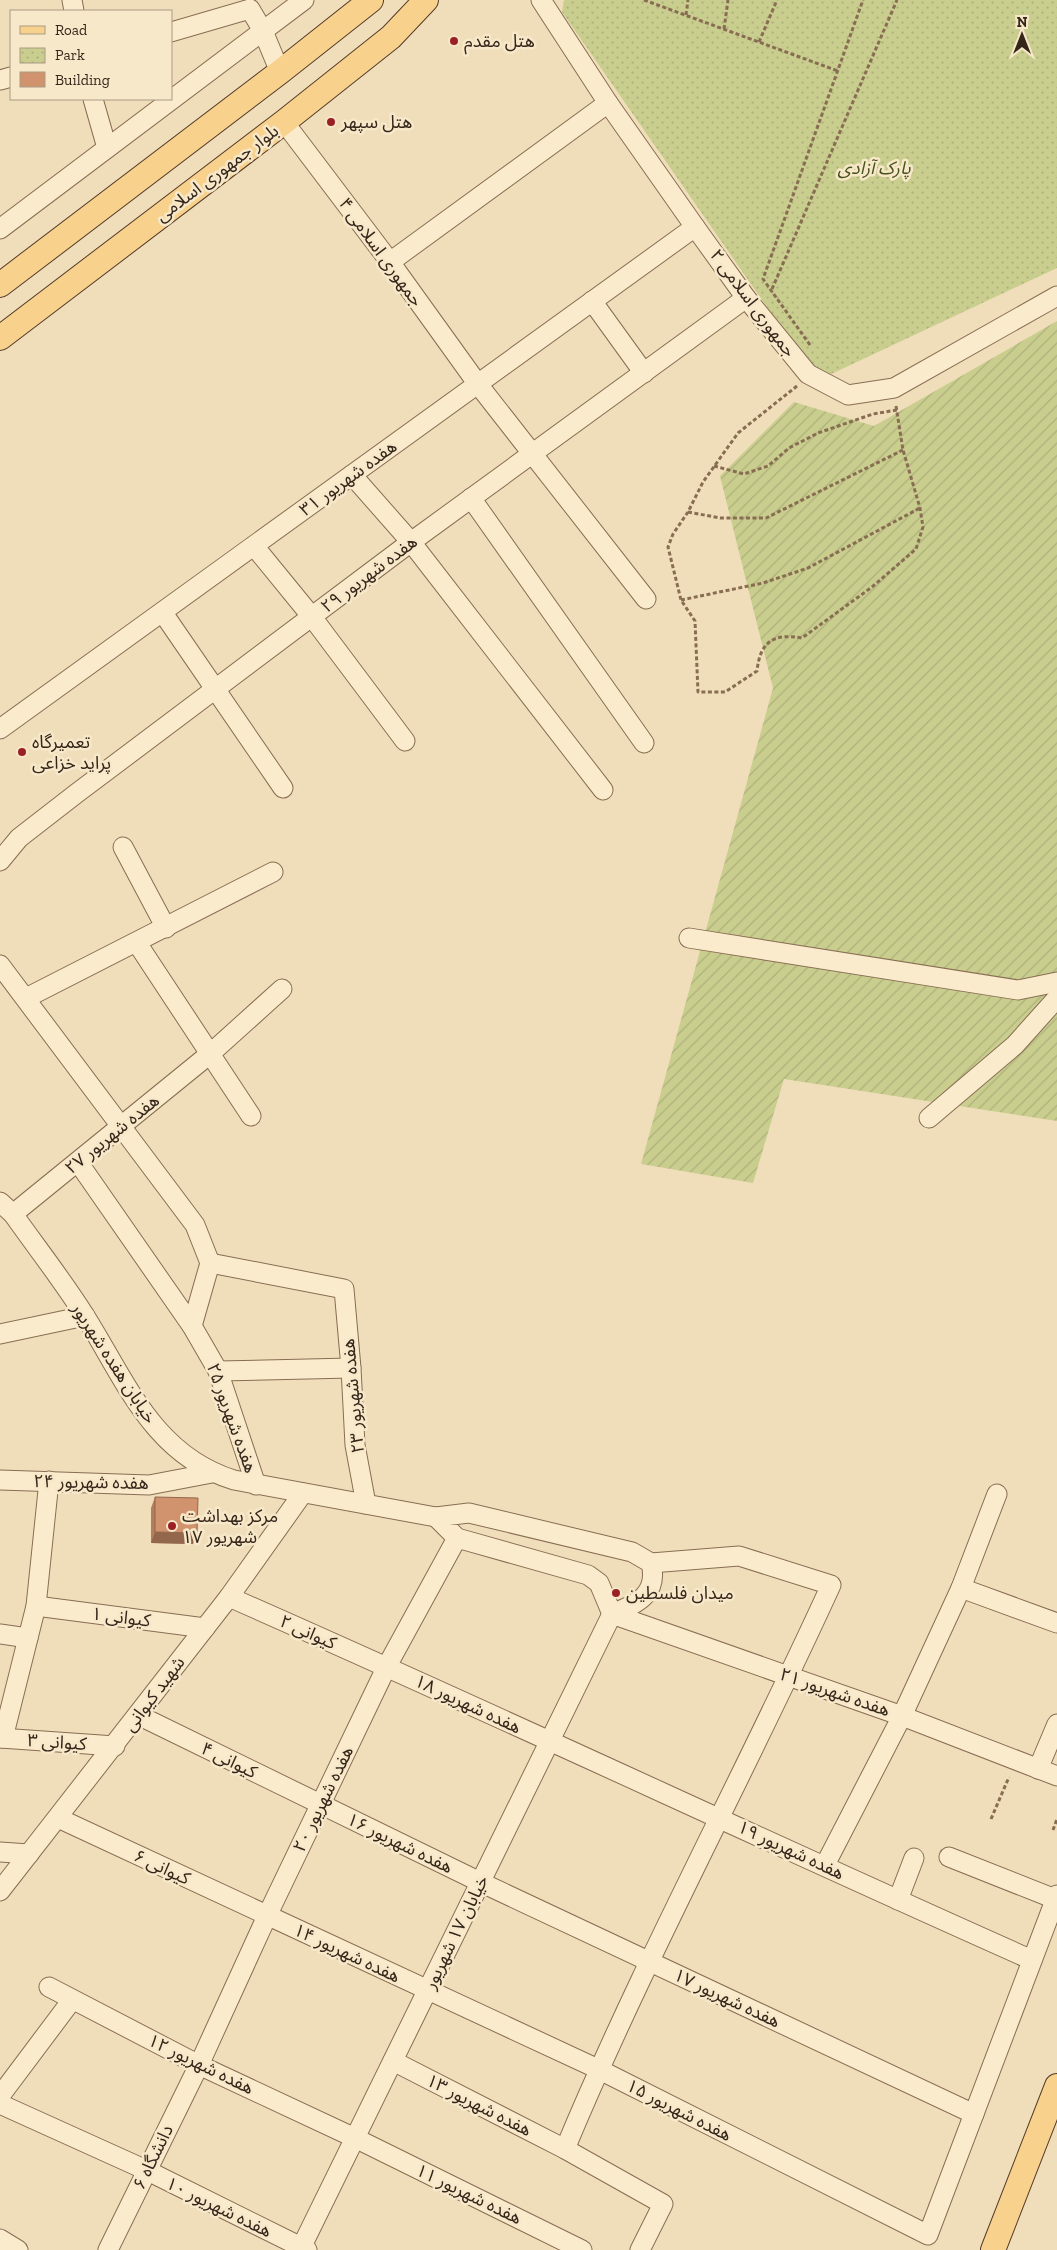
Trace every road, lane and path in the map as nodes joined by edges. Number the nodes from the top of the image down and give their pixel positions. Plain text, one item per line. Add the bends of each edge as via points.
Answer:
1 (304, 0) edge
2 (371, 0) edge
3 (426, 0) edge
4 (644, 0) edge
5 (688, 0) edge
6 (728, 0) edge
7 (777, 0) edge
8 (863, 0) edge
9 (897, 0) edge
10 (542, 1) edge
11 (686, 15) junction
12 (724, 29) junction
13 (263, 31) junction
14 (172, 32) edge
15 (759, 42) junction
16 (838, 71) junction
17 (280, 72) junction
18 (172, 99) edge
19 (93, 100) edge
20 (171, 100) edge
21 (608, 103) junction
22 (284, 122) junction
23 (107, 148) junction
24 (695, 227) junction
25 (0, 229) edge
26 (390, 262) junction
27 (0, 285) edge
28 (772, 290) junction
29 (1057, 296) edge
30 (746, 298) junction
31 (592, 301) junction
32 (0, 338) edge
33 (644, 372) junction
34 (808, 374) junction
35 (477, 384) junction
36 (894, 388) junction
37 (897, 410) junction
38 (903, 450) junction
39 (532, 454) junction
40 (714, 466) junction
41 (352, 475) junction
42 (471, 498) junction
43 (920, 508) junction
44 (688, 512) junction
45 (411, 542) junction
46 (254, 546) junction
47 (646, 599) dead end
48 (681, 600) junction
49 (164, 613) junction
50 (312, 617) junction
51 (217, 689) junction
52 (0, 729) edge
53 (405, 741) dead end
54 (644, 743) dead end
55 (283, 788) dead end
56 (603, 790) dead end
57 (123, 847) dead end
58 (0, 861) edge
59 (274, 872) dead end
60 (166, 928) junction
61 (689, 938) dead end
62 (137, 943) junction
63 (0, 965) edge
64 (1057, 982) edge
65 (282, 989) dead end
66 (26, 998) junction
67 (1057, 998) edge
68 (211, 1053) junction
69 (252, 1116) dead end
70 (929, 1118) dead end
71 (120, 1127) junction
72 (78, 1162) junction
73 (6, 1208) edge
74 (210, 1263) junction
75 (85, 1316) junction
76 (192, 1326) junction
77 (0, 1334) edge
78 (352, 1368) junction
79 (218, 1371) junction
80 (212, 1473) junction
81 (0, 1480) edge
82 (49, 1481) junction
83 (256, 1485) junction
84 (303, 1493) junction
85 (997, 1494) dead end
86 (366, 1504) junction
87 (436, 1517) junction
88 (457, 1538) junction
89 (650, 1563) junction
90 (961, 1588) junction
91 (230, 1597) junction
92 (36, 1606) junction
93 (612, 1614) junction
94 (1057, 1623) edge
95 (205, 1628) junction
96 (0, 1634) edge
97 (28, 1638) junction
98 (387, 1666) junction
99 (790, 1676) junction
100 (138, 1715) junction
101 (902, 1716) junction
102 (1057, 1724) edge
103 (1, 1738) edge
104 (549, 1742) junction
105 (115, 1746) junction
106 (1016, 1760) junction
107 (1038, 1769) junction
108 (1057, 1776) edge
109 (320, 1804) junction
110 (719, 1817) junction
111 (58, 1818) junction
112 (991, 1819) dead end
113 (1057, 1819) edge
114 (1053, 1830) dead end
115 (0, 1852) edge
116 (29, 1854) junction
117 (949, 1856) dead end
118 (914, 1858) dead end
119 (825, 1865) junction
120 (480, 1882) junction
121 (0, 1891) edge
122 (1056, 1897) edge
123 (898, 1900) junction
124 (266, 1916) junction
125 (1032, 1960) junction
126 (650, 1961) junction
127 (49, 1988) dead end
128 (428, 1990) junction
129 (72, 2000) junction
130 (393, 2060) junction
131 (199, 2065) junction
132 (598, 2069) junction
133 (3, 2084) edge
134 (1057, 2086) edge
135 (0, 2104) edge
136 (974, 2114) junction
137 (355, 2138) junction
138 (565, 2149) junction
139 (146, 2170) junction
140 (0, 2239) edge
141 (303, 2249) edge
142 (18, 2250) edge
143 (108, 2250) edge
144 (582, 2250) edge
145 (640, 2250) edge
146 (993, 2250) edge

1 - 13 street
2 - 17 main road
3 - 22 main road, بلوار جمهوری اسلامی via 391,37
4 - 11 path
5 - 11 path
6 - 12 path
7 - 15 path
8 - 16 path
9 - 28 path
10 - 21 street, جمهوری اسلامی ۲
11 - 12 path
12 - 15 path
13 - 14 street via 250,9
13 - 17 street
13 - 18 street
15 - 16 path
16 - 28 path via 763,278
17 - 27 main road
19 - 23 street
20 - 23 street
21 - 24 street, جمهوری اسلامی ۲
21 - 26 street
22 - 26 street, جمهوری اسلامی ۴
22 - 32 main road, بلوار جمهوری اسلامی
23 - 25 street
24 - 30 street, جمهوری اسلامی ۲
24 - 31 street, هفده شهریور ۳۱
26 - 35 street, جمهوری اسلامی ۴
28 - 34 path via 811,346
29 - 36 street, جمهوری اسلامی ۲
30 - 33 street, هفده شهریور ۲۹
30 - 34 street, جمهوری اسلامی ۲
31 - 33 street
31 - 35 street, هفده شهریور ۳۱
33 - 39 street, هفده شهریور ۲۹
34 - 36 street, جمهوری اسلامی ۲ via 848,395
34 - 40 path via 792,392 738,433
35 - 39 street, جمهوری اسلامی ۴
35 - 41 street, هفده شهریور ۳۱
36 - 37 path
37 - 38 path
37 - 40 path via 873,414 818,433 789,448 768,466 744,474
38 - 43 path
38 - 44 path via 766,518 720,518
39 - 42 street, هفده شهریور ۲۹
39 - 47 street, جمهوری اسلامی ۴
40 - 44 path
41 - 45 street
41 - 46 street, هفده شهریور ۳۱
42 - 45 street, هفده شهریور ۲۹
42 - 54 street
43 - 48 path via 808,568 763,583
43 - 48 path via 923,527 916,549 872,587 802,638 787,636 769,642 759,655 757,672 725,692 698,692 694,621
44 - 48 path via 668,547
45 - 50 street, هفده شهریور ۲۹
45 - 56 street
46 - 49 street, هفده شهریور ۳۱
46 - 50 street
49 - 51 street
49 - 52 street, هفده شهریور ۳۱
50 - 51 street, هفده شهریور ۲۹
50 - 53 street
51 - 55 street
51 - 58 street, هفده شهریور ۲۹ via 19,838
57 - 60 street
59 - 60 street
60 - 62 street
61 - 64 street via 1018,990
62 - 66 street
62 - 68 street
63 - 66 street
65 - 68 street, هفده شهریور ۲۷
66 - 71 street
67 - 70 street via 1015,1045
68 - 69 street
68 - 71 street, هفده شهریور ۲۷
71 - 72 street, هفده شهریور ۲۷
71 - 74 street via 195,1225
72 - 73 street, هفده شهریور ۲۷
72 - 76 street, هفده شهریور ۲۵
73 - 75 street, خیابان هفده شهریور
74 - 76 street
74 - 78 street, هفده شهریور ۲۳ via 344,1289
75 - 77 street
75 - 80 street, خیابان هفده شهریور via 126,1387 152,1424
76 - 79 street, هفده شهریور ۲۵
78 - 79 street
78 - 86 street, هفده شهریور ۲۳ via 355,1444
79 - 83 street, هفده شهریور ۲۵
80 - 82 street, هفده شهریور ۲۴ via 149,1486
80 - 83 street, خیابان هفده شهریور
81 - 82 street, هفده شهریور ۲۴
82 - 92 street
83 - 84 street, خیابان هفده شهریور
84 - 86 street, خیابان هفده شهریور
84 - 91 street, شهید کیوانی
85 - 90 street
86 - 87 street, خیابان هفده شهریور
87 - 88 street
87 - 89 street via 469,1513 632,1552
88 - 93 street via 588,1575 599,1583
88 - 98 street, هفده شهریور ۲۰
89 - 93 street via 653,1573 650,1588 639,1602
89 - 99 street via 738,1556 831,1585
90 - 94 street
90 - 101 street
91 - 95 street, شهید کیوانی
91 - 98 street, کیوانی ۲
92 - 95 street, کیوانی ۱
92 - 97 street
93 - 99 street, هفده شهریور ۲۱
93 - 104 street, خیابان ۱۷ شهریور
95 - 100 street, شهید کیوانی
96 - 97 street
97 - 103 street
98 - 104 street, هفده شهریور ۱۸
98 - 109 street, هفده شهریور ۲۰
99 - 101 street, هفده شهریور ۲۱
99 - 110 street
100 - 105 street, شهید کیوانی
100 - 109 street, کیوانی ۴
101 - 106 street, هفده شهریور ۲۱
101 - 119 street
102 - 107 street
103 - 105 street, کیوانی ۳
104 - 110 street, هفده شهریور ۱۹
104 - 120 street, خیابان ۱۷ شهریور
105 - 111 street, شهید کیوانی
106 - 107 street, هفده شهریور ۲۱
106 - 112 path
107 - 108 street, هفده شهریور ۲۱
109 - 120 street, هفده شهریور ۱۶
109 - 124 street, هفده شهریور ۲۰
110 - 119 street, هفده شهریور ۱۹
110 - 126 street
111 - 116 street, شهید کیوانی
111 - 124 street, کیوانی ۶
113 - 114 path
115 - 116 street
116 - 121 street, شهید کیوانی
117 - 122 street
118 - 123 street
119 - 123 street, هفده شهریور ۱۹
120 - 126 street, هفده شهریور ۱۷
120 - 128 street, خیابان ۱۷ شهریور
122 - 125 street
123 - 125 street, هفده شهریور ۱۹
124 - 128 street, هفده شهریور ۱۴
124 - 131 street, هفده شهریور ۲۰
125 - 136 street
126 - 132 street
126 - 136 street, هفده شهریور ۱۷
127 - 129 street, هفده شهریور ۱۲
128 - 130 street, خیابان ۱۷ شهریور
128 - 132 street, هفده شهریور ۱۵
129 - 131 street, هفده شهریور ۱۲
129 - 133 street
130 - 137 street, خیابان ۱۷ شهریور
130 - 138 street, هفده شهریور ۱۳
131 - 137 street, هفده شهریور ۱۲
131 - 139 street, دانشگاه ۶
132 - 136 street, هفده شهریور ۱۵ via 928,2236
132 - 138 street
134 - 146 main road
135 - 139 street, هفده شهریور ۱۰
137 - 141 street, خیابان ۱۷ شهریور
137 - 144 street, هفده شهریور ۱۱
138 - 145 street, هفده شهریور ۱۳ via 663,2204
139 - 141 street, هفده شهریور ۱۰
139 - 143 street, دانشگاه ۶
140 - 142 street

